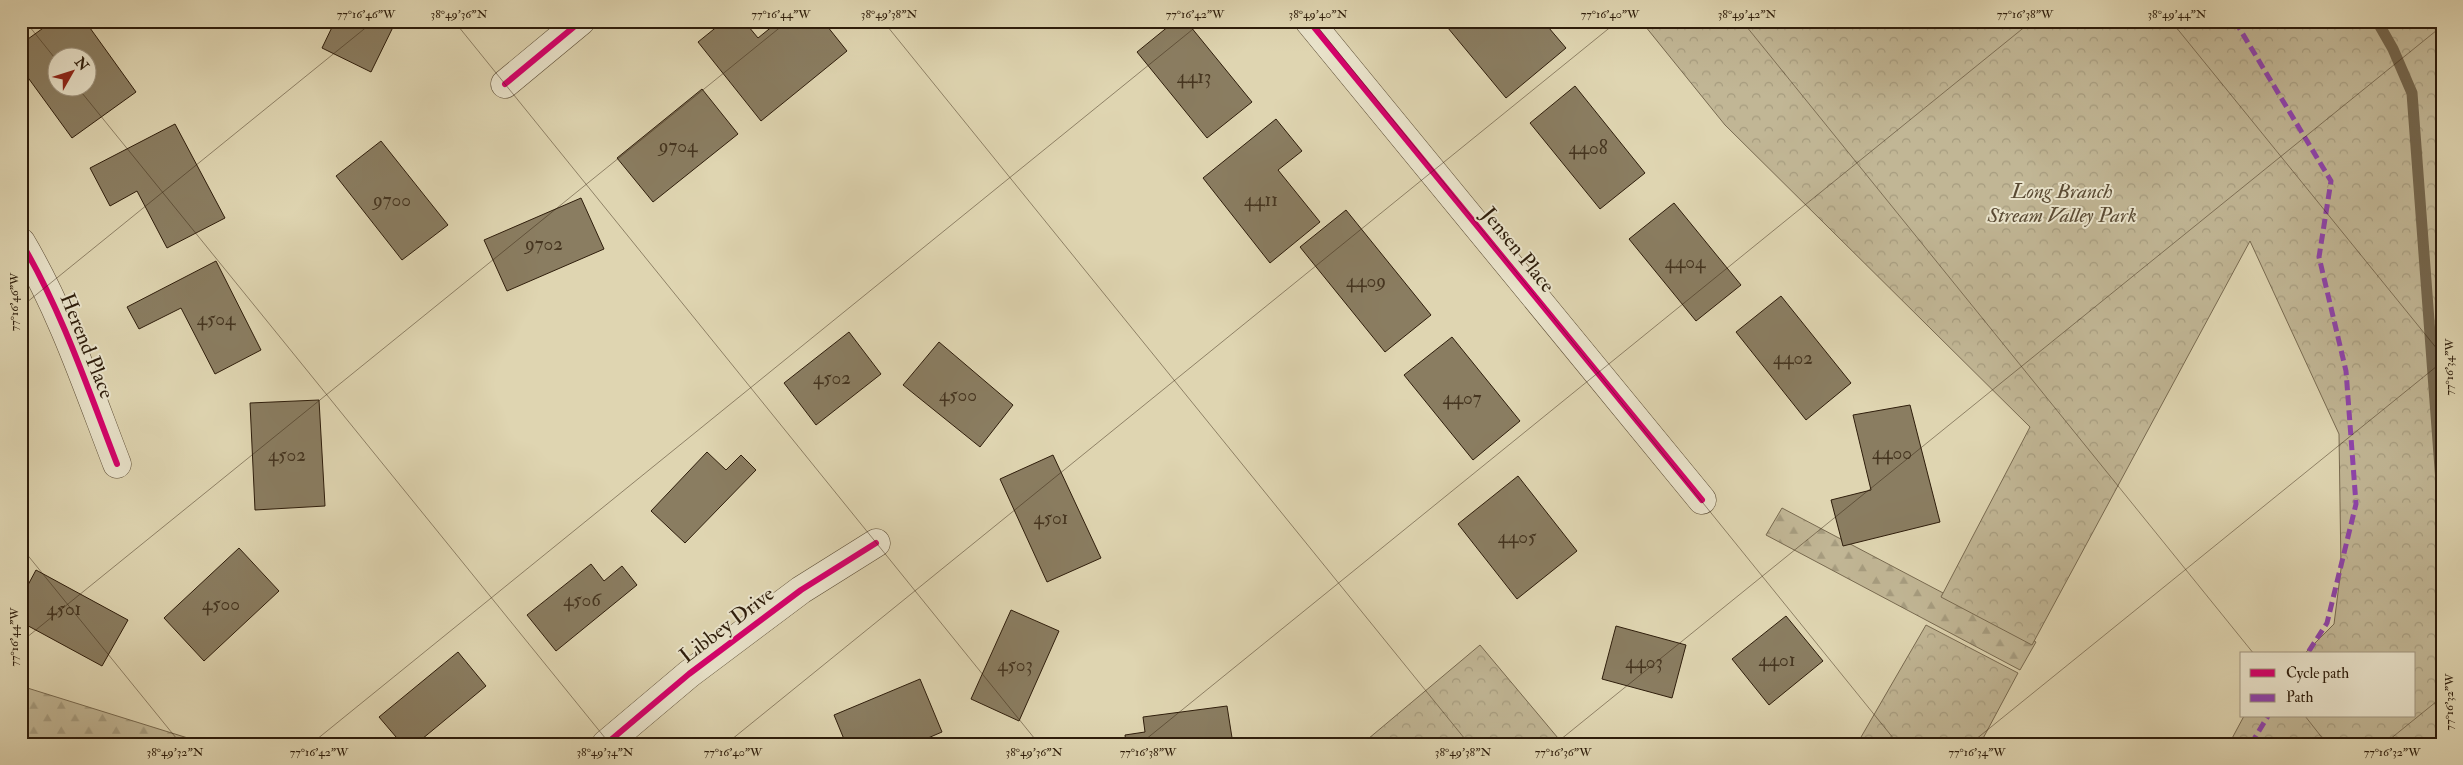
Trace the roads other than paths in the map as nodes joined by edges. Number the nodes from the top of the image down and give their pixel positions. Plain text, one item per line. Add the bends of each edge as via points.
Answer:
1 (581, 21) edge
2 (1309, 21) edge
3 (505, 84) dead end
4 (21, 242) edge
5 (118, 464) dead end
6 (1702, 500) dead end
7 (876, 544) dead end
8 (606, 744) edge

1 - 3 street
2 - 6 street, Jensen Place
4 - 5 street, Herend Place via 47,291
7 - 8 street, Libbey Drive via 801,590 689,674

